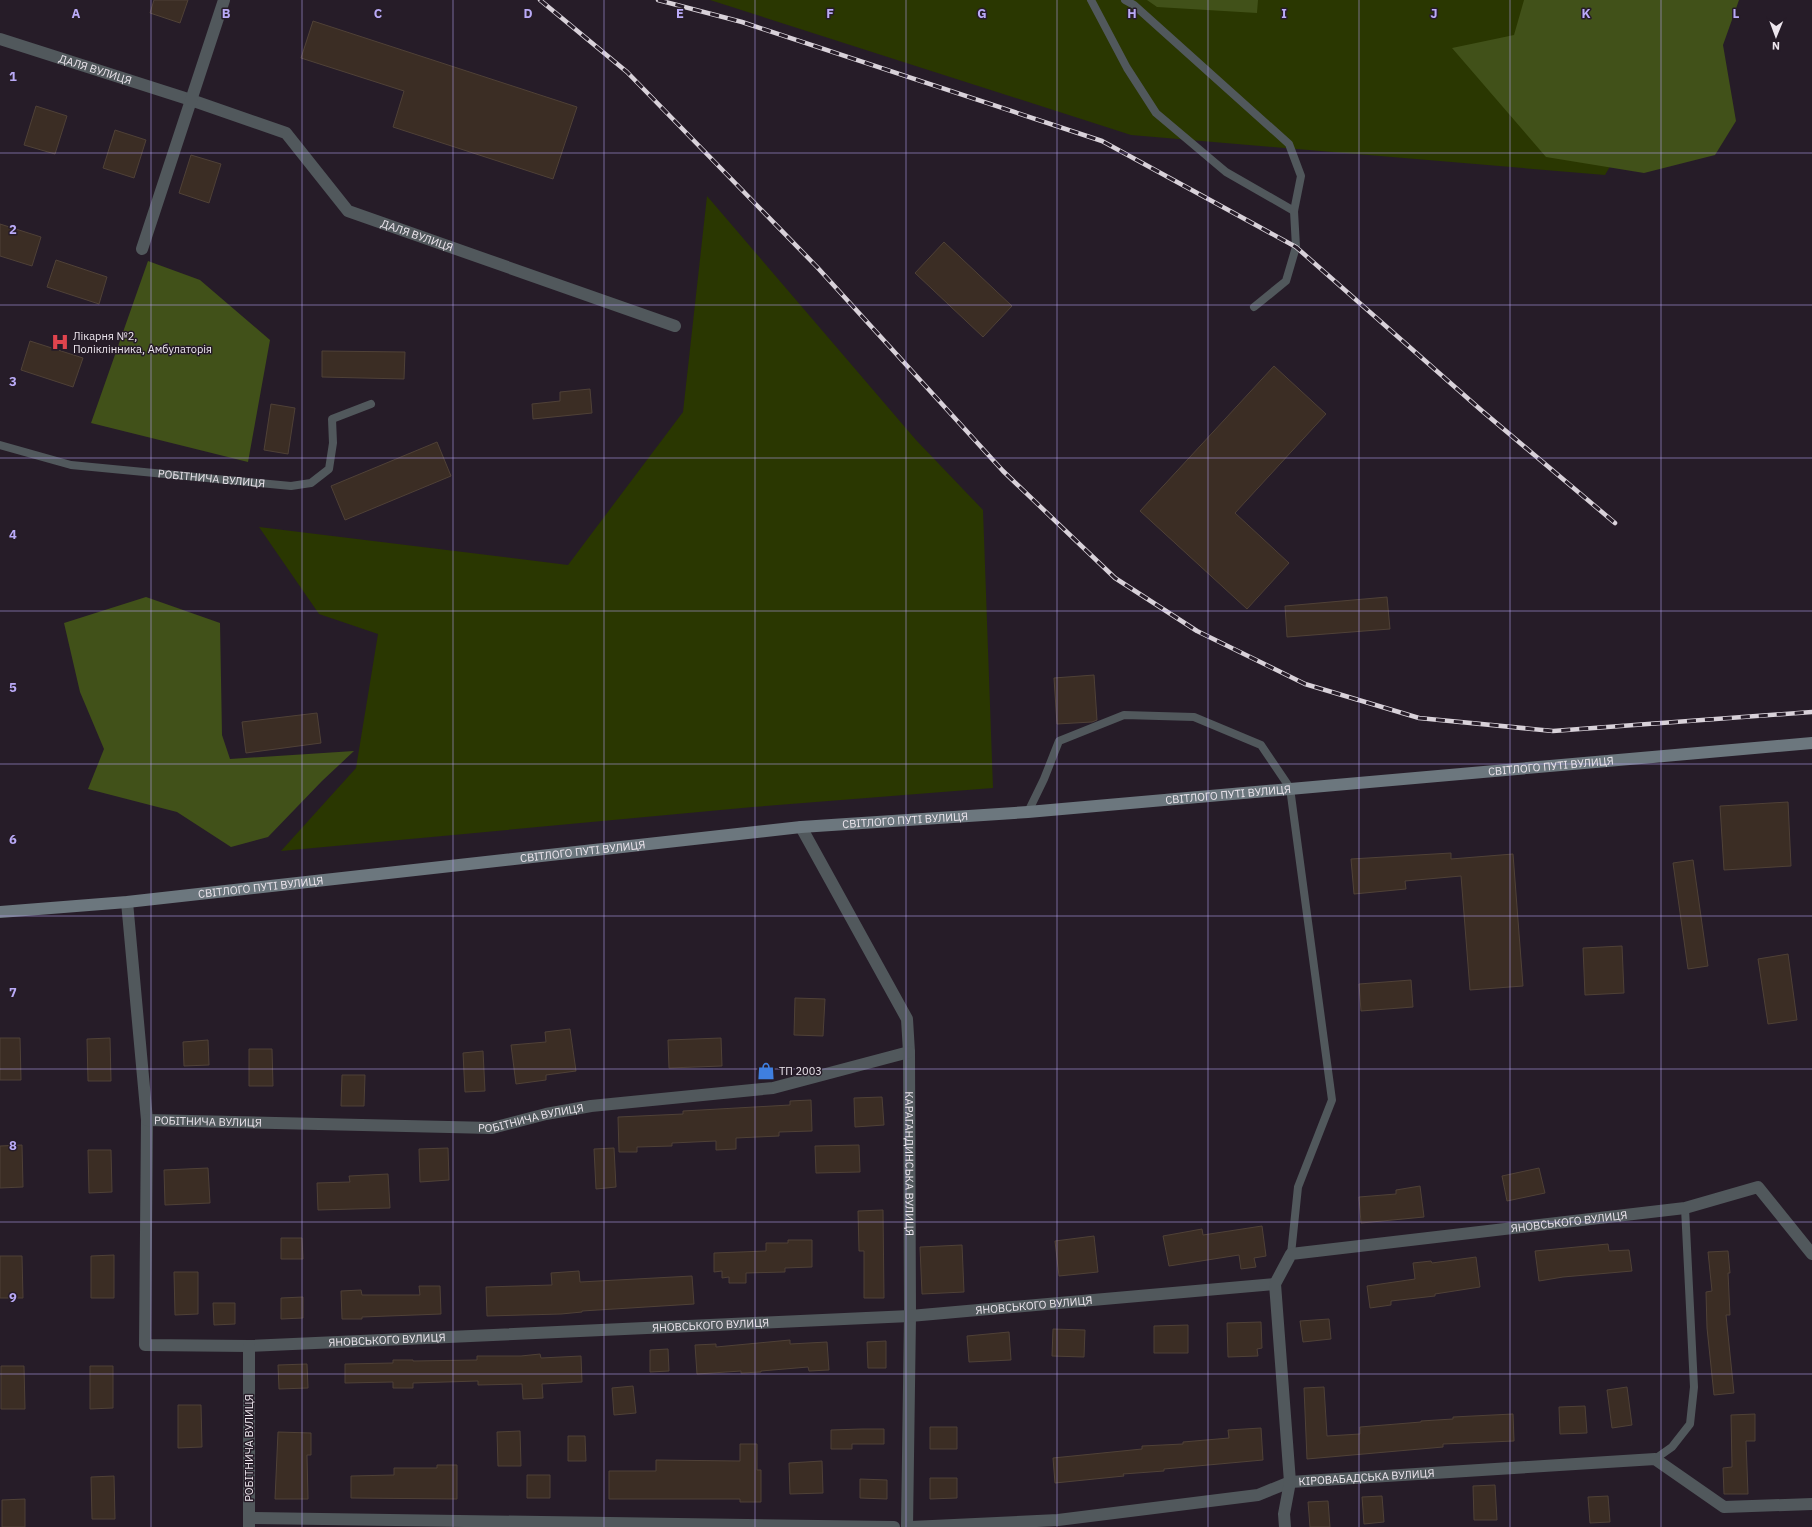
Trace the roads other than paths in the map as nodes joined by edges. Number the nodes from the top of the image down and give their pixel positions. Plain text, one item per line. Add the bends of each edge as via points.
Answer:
1 (224, 0) edge
2 (1091, 0) edge
3 (1126, 0) edge
4 (0, 39) edge
5 (191, 100) junction
6 (1294, 211) junction
7 (142, 249) dead end
8 (1254, 307) dead end
9 (675, 326) dead end
10 (371, 404) dead end
11 (0, 445) edge
12 (1812, 743) edge
13 (1290, 788) junction
14 (1028, 812) junction
15 (802, 827) junction
16 (127, 902) junction
17 (0, 912) edge
18 (909, 1052) junction
19 (147, 1120) junction
20 (1685, 1208) junction
21 (1291, 1254) junction
22 (1812, 1254) edge
23 (1275, 1284) junction
24 (910, 1316) junction
25 (145, 1345) joint
26 (249, 1346) junction
27 (1655, 1459) junction
28 (1290, 1482) junction
29 (1812, 1504) edge
30 (249, 1523) edge
31 (894, 1527) edge
32 (907, 1527) edge
33 (911, 1527) edge
34 (1285, 1527) edge

1 - 5 street
2 - 6 lane via 1127,68 1156,113 1226,172
3 - 6 lane via 1289,144 1301,176
4 - 5 street, ДАЛЯ ВУЛИЦЯ
5 - 7 street
5 - 9 street, ДАЛЯ ВУЛИЦЯ via 286,133 348,211
6 - 8 lane via 1296,247 1286,281
10 - 11 lane, РОБІТНИЧА ВУЛИЦЯ via 332,419 333,443 329,469 311,483 291,486 71,465
12 - 13 main road, СВІТЛОГО ПУТІ ВУЛИЦЯ
13 - 14 main road, СВІТЛОГО ПУТІ ВУЛИЦЯ
13 - 14 lane via 1262,745 1194,717 1124,715 1059,741
13 - 21 lane via 1332,1100 1298,1187
14 - 15 main road, СВІТЛОГО ПУТІ ВУЛИЦЯ
15 - 16 main road, СВІТЛОГО ПУТІ ВУЛИЦЯ
15 - 18 street, КАРАГАНДИНСЬКА ВУЛИЦЯ via 907,1019
16 - 17 main road, СВІТЛОГО ПУТІ ВУЛИЦЯ
16 - 19 street, РОБІТНИЧА ВУЛИЦЯ
18 - 19 street, РОБІТНИЧА ВУЛИЦЯ via 773,1088 591,1106 492,1128
18 - 24 street, КАРАГАНДИНСЬКА ВУЛИЦЯ
19 - 25 street, РОБІТНИЧА ВУЛИЦЯ
20 - 21 street, ЯНОВСЬКОГО ВУЛИЦЯ
20 - 22 street, ЯНОВСЬКОГО ВУЛИЦЯ via 1758,1187
20 - 27 lane via 1694,1387 1690,1424 1672,1447
21 - 23 street
23 - 24 street, ЯНОВСЬКОГО ВУЛИЦЯ
23 - 28 street
24 - 26 street, ЯНОВСЬКОГО ВУЛИЦЯ
24 - 32 street, КАРАГАНДИНСЬКА ВУЛИЦЯ
25 - 26 street, ЯНОВСЬКОГО ВУЛИЦЯ
26 - 30 street, РОБІТНИЧА ВУЛИЦЯ
27 - 28 street, КІРОВАБАДСЬКА ВУЛИЦЯ
27 - 29 street via 1724,1507
28 - 33 street, КІРОВАБАДСЬКА ВУЛИЦЯ via 1258,1494 1066,1519
28 - 34 street via 1284,1514
30 - 31 street

